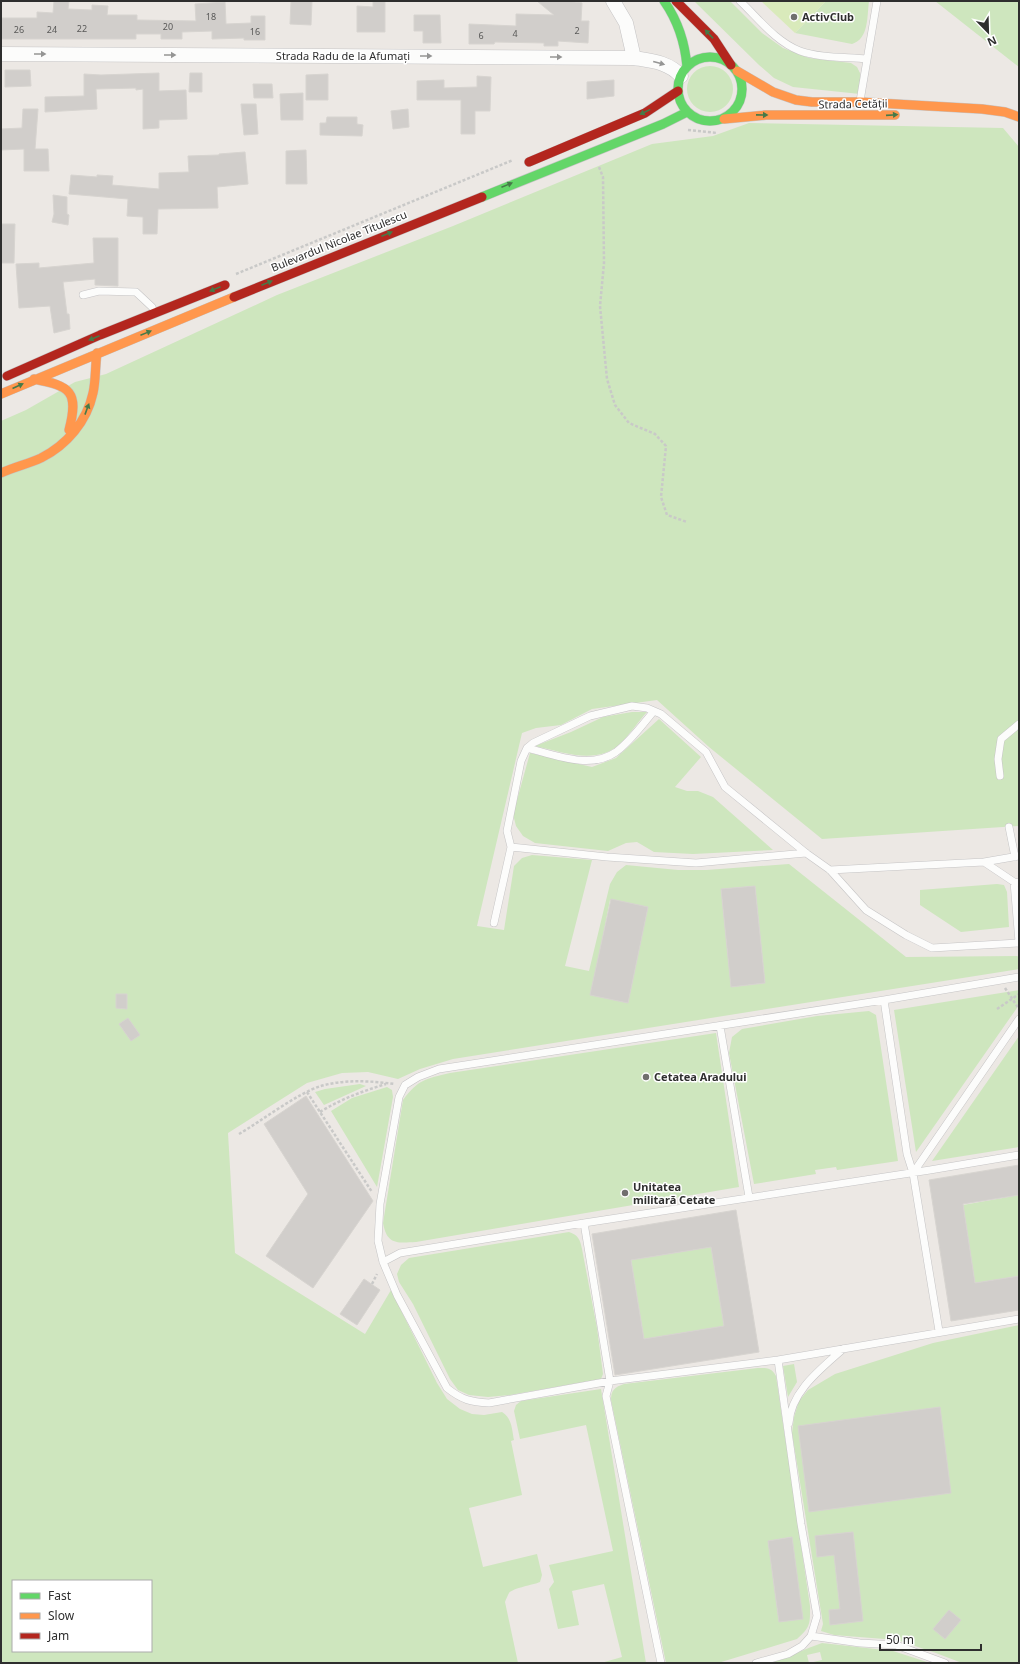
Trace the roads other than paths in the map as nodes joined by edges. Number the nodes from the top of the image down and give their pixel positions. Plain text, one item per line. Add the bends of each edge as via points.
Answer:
1 (613, 1) edge
2 (664, 1) edge
3 (676, 1) edge
4 (740, 1) edge
5 (877, 1) edge
6 (1, 54) edge
7 (634, 58) junction
8 (867, 59) junction
9 (734, 68) junction
10 (684, 72) junction
11 (678, 91) junction
12 (860, 102) junction
13 (982, 109) junction
14 (687, 112) junction
15 (779, 116) junction
16 (1019, 117) edge
17 (724, 119) junction
18 (519, 162) road end
19 (233, 279) road end
20 (83, 295) dead end
21 (152, 307) dead end
22 (97, 353) junction
23 (1, 379) edge
24 (34, 379) junction
25 (1, 394) edge
26 (66, 441) junction
27 (1, 473) edge
28 (654, 711) junction
29 (1019, 724) edge
30 (527, 748) junction
31 (1000, 776) dead end
32 (1009, 827) dead end
33 (511, 847) junction
34 (806, 853) junction
35 (1017, 857) edge
36 (984, 862) junction
37 (830, 870) junction
38 (1016, 882) edge
39 (494, 923) dead end
40 (1019, 943) edge
41 (1019, 977) edge
42 (884, 1000) junction
43 (1019, 1019) edge
44 (720, 1026) junction
45 (1019, 1155) edge
46 (913, 1173) junction
47 (749, 1197) junction
48 (584, 1223) junction
49 (383, 1262) junction
50 (1019, 1319) edge
51 (938, 1331) junction
52 (844, 1348) junction
53 (778, 1360) junction
54 (610, 1381) junction
55 (788, 1435) junction
56 (811, 1636) junction
57 (661, 1663) edge
58 (756, 1663) edge
59 (945, 1663) edge

1 - 7 street via 626,23
2 - 10 main road via 677,21 682,35
9 -> 3 main road, Strada Cetății via 714,39
4 - 8 lane via 784,43 798,50 810,54
5 - 8 lane
6 -> 7 street, Strada Radu de la Afumați
7 -> 10 street, Strada Radu de la Afumați via 660,62
8 - 12 lane
9 - 10 main road, Strada Cetății via 725,60 709,57 693,62
9 - 12 main road, Strada Cetății via 773,92 796,100
9 - 17 main road, Strada Cetății via 742,86 740,102
10 - 11 main road
11 - 14 main road
11 -> 18 main road via 644,113
12 - 13 main road, Strada Cetății
12 - 15 lane via 850,111 797,110
15 -> 13 main road, Strada Cetății via 868,117
13 - 16 main road, Strada Cetății
14 - 17 main road, Strada Cetății via 697,119 708,122
22 -> 14 main road, Bulevardul Nicolae Titulescu via 663,124
17 -> 15 main road, Strada Cetății via 760,115
19 -> 23 main road
20 - 21 lane via 99,291 136,292
22 - 24 main road, Bulevardul Nicolae Titulescu
26 -> 22 main road via 83,420 90,401
25 -> 24 main road, Bulevardul Nicolae Titulescu
24 - 26 main road via 60,385 72,396 75,408
26 - 27 main road via 40,458
28 - 30 lane via 632,706 590,716
28 - 30 lane via 626,743 604,758 578,760
28 - 34 lane via 706,752 725,787
29 - 31 lane via 1001,739 998,759
30 - 33 lane via 507,831
32 - 35 lane
33 - 34 lane via 696,863
33 - 39 lane
34 - 37 lane
35 - 36 lane
36 - 37 lane
36 - 38 lane
37 - 40 lane via 866,910 932,948
38 - 40 lane
41 - 42 lane
42 - 44 lane
42 - 46 lane via 907,1154
43 - 46 lane
44 - 47 lane
44 - 49 lane via 439,1069 405,1085 399,1097 380,1204 378,1242
45 - 46 lane
46 - 47 lane
46 - 51 lane
47 - 48 lane
48 - 49 lane via 400,1253
48 - 54 lane
49 - 54 lane via 397,1295 447,1388 459,1398 489,1403
50 - 51 lane
51 - 52 lane
52 - 53 lane
52 - 55 lane via 816,1373 802,1390 790,1416
53 - 54 lane
53 - 55 lane
54 - 57 lane via 606,1396
55 - 56 lane via 817,1616
56 - 58 lane via 802,1646 788,1654
56 - 59 lane via 896,1645

